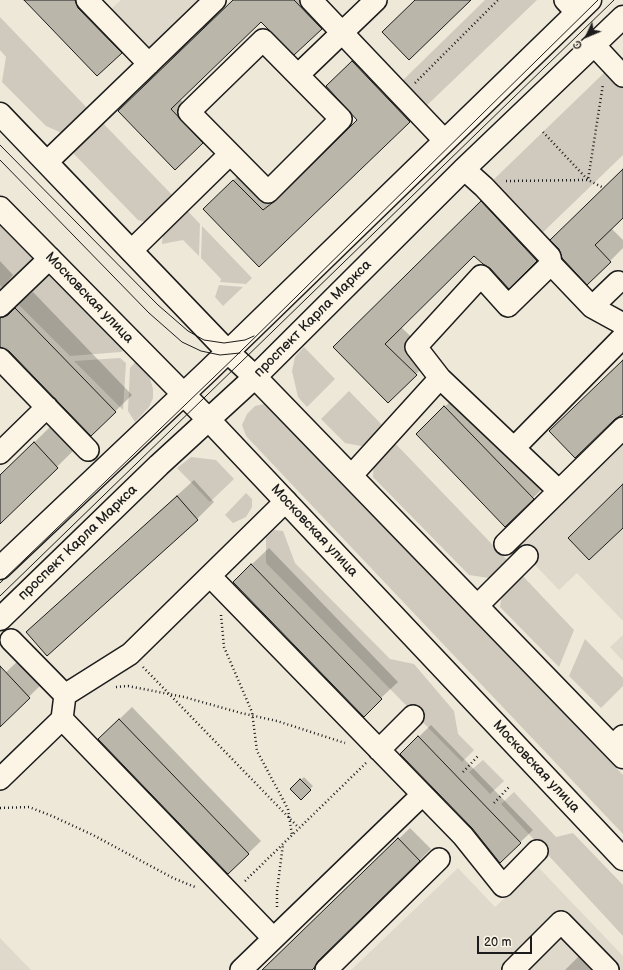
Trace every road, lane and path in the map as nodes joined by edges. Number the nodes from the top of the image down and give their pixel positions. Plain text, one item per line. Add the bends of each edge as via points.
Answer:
1 (87, 0) edge
2 (214, 0) edge
3 (311, 0) edge
4 (376, 0) edge
5 (498, 0) edge
6 (577, 4) edge
7 (623, 17) edge
8 (342, 33) junction
9 (594, 46) junction
10 (149, 64) junction
11 (298, 75) junction
12 (614, 78) edge
13 (417, 81) dead end
14 (0, 114) edge
15 (543, 132) dead end
16 (445, 141) junction
17 (230, 154) junction
18 (47, 162) junction
19 (464, 169) junction
20 (588, 180) junction
21 (499, 182) dead end
22 (604, 188) dead end
23 (0, 208) edge
24 (131, 251) junction
25 (50, 258) junction
26 (551, 264) junction
27 (618, 282) dead end
28 (0, 306) edge
29 (592, 307) junction
30 (623, 324) edge
31 (623, 337) edge
32 (228, 352) junction
33 (0, 359) edge
34 (255, 377) junction
35 (440, 378) junction
36 (183, 394) junction
37 (47, 407) junction
38 (209, 420) junction
39 (623, 428) edge
40 (515, 447) junction
41 (88, 450) dead end
42 (0, 453) edge
43 (351, 476) junction
44 (559, 491) junction
45 (286, 501) junction
46 (505, 544) dead end
47 (527, 556) dead end
48 (0, 568) edge
49 (216, 582) junction
50 (477, 606) junction
51 (0, 619) edge
52 (11, 640) dead end
53 (130, 654) junction
54 (113, 688) dead end
55 (168, 694) junction
56 (65, 695) junction
57 (252, 716) junction
58 (412, 716) dead end
59 (62, 719) junction
60 (349, 744) dead end
61 (620, 746) edge
62 (379, 750) junction
63 (479, 755) dead end
64 (462, 772) dead end
65 (0, 779) edge
66 (509, 787) dead end
67 (422, 795) junction
68 (494, 803) dead end
69 (0, 808) edge
70 (289, 817) junction
71 (299, 828) junction
72 (292, 835) junction
73 (283, 844) junction
74 (537, 851) dead end
75 (439, 859) dead end
76 (623, 859) edge
77 (199, 888) dead end
78 (231, 895) junction
79 (273, 938) junction
80 (242, 970) edge
81 (326, 970) edge
82 (513, 970) edge
83 (608, 970) edge

1 - 10 lane
2 - 10 lane
3 - 8 lane
4 - 8 lane
5 - 13 path
6 - 16 main road
7 - 9 main road, проспект Карла Маркса
8 - 11 lane
8 - 16 lane
9 - 12 lane
9 - 19 main road, проспект Карла Маркса
10 - 18 lane
11 - 17 lane via 263,40 190,112
11 - 17 lane via 341,119 268,192
12 - 20 path
14 - 18 main road
15 - 20 path
16 - 32 main road
17 - 24 lane
18 - 24 main road
19 - 26 lane via 550,257
19 - 34 main road, проспект Карла Маркса
20 - 21 path
20 - 22 path
23 - 25 main road, Московская улица
24 - 32 main road
25 - 28 lane
25 - 36 main road, Московская улица
26 - 29 lane
26 - 35 lane via 508,306 481,276 416,346
27 - 29 lane
29 - 30 lane
31 - 40 lane
32 - 34 main road
32 - 36 main road
33 - 37 lane
34 - 38 main road, проспект Карла Маркса
34 - 43 main road
35 - 40 lane
35 - 43 lane
36 - 38 main road, Московская улица
36 - 48 main road
37 - 41 lane
37 - 42 lane
38 - 45 main road, Московская улица
38 - 51 main road, проспект Карла Маркса
39 - 44 lane
40 - 44 lane
43 - 50 main road
44 - 46 lane
45 - 49 lane
45 - 76 main road, Московская улица
47 - 50 lane
49 - 53 lane
49 - 57 path via 224,647
49 - 62 lane
50 - 61 main road
52 - 56 lane
53 - 55 path
53 - 56 lane
54 - 55 path via 128,686
55 - 57 path
55 - 70 path
56 - 59 lane
57 - 60 path via 277,721
57 - 70 path via 257,750 288,809
58 - 62 lane
59 - 65 lane
59 - 78 lane
62 - 67 lane
62 - 71 path
63 - 64 path
66 - 68 path
67 - 74 lane via 462,836 503,886
67 - 79 lane
69 - 77 path via 29,807 52,816 173,878
70 - 71 path
70 - 72 path
71 - 72 path
72 - 73 path
73 - 78 path
73 - 79 path via 277,892 279,917
75 - 81 lane
78 - 79 lane
79 - 80 lane
82 - 83 lane via 561,922

